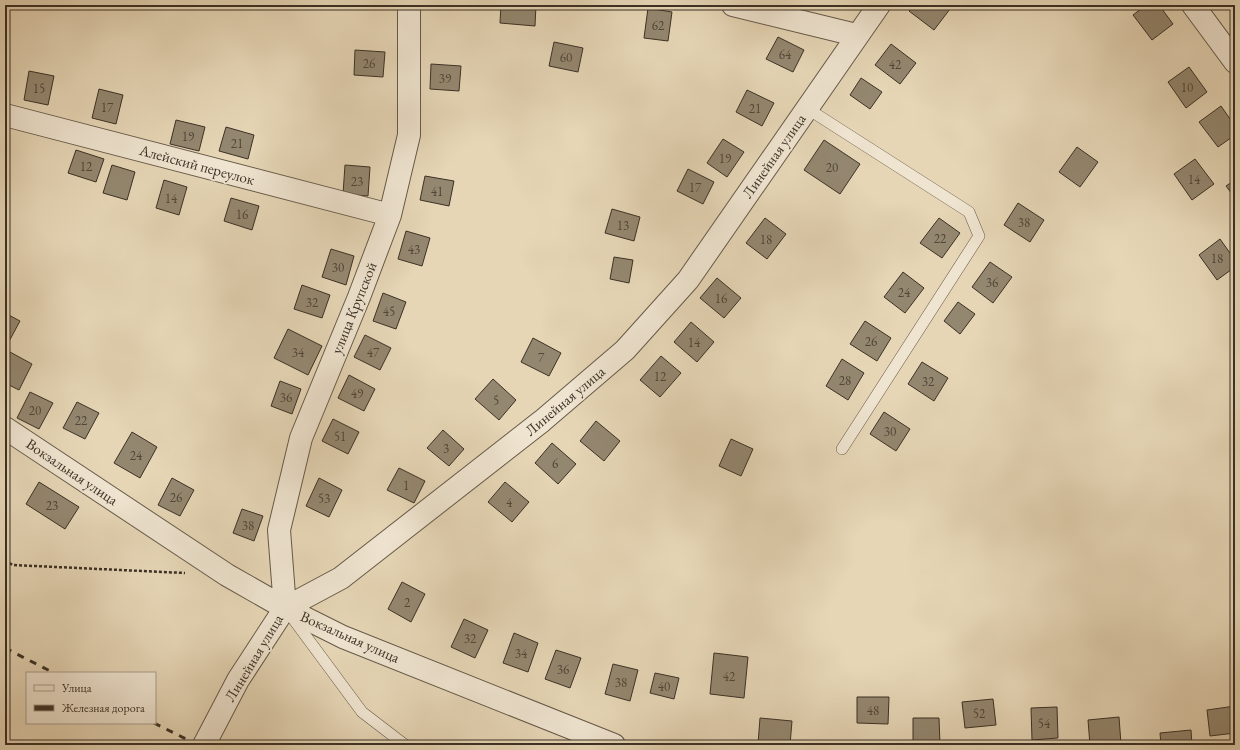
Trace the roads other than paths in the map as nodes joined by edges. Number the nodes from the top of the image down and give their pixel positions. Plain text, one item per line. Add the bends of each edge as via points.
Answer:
1 (409, 5) edge
2 (733, 5) edge
3 (879, 5) edge
4 (1193, 5) edge
5 (856, 35) junction
6 (1235, 62) edge
7 (808, 109) junction
8 (5, 115) edge
9 (390, 215) junction
10 (5, 428) edge
11 (842, 449) dead end
12 (285, 608) junction
13 (204, 745) edge
14 (405, 745) edge
15 (614, 745) edge

1 - 9 street, улица Крупской via 409,135
2 - 5 street
3 - 5 street, Линейная улица
4 - 6 street
5 - 7 street, Линейная улица
7 - 11 lane via 969,212 979,236
7 - 12 street, Линейная улица via 688,280 625,350 542,420 341,578
8 - 9 street, Алейский переулок
9 - 12 street, улица Крупской via 301,438 280,530
10 - 12 street, Вокзальная улица via 227,575
12 - 13 street, Линейная улица via 238,680
12 - 14 lane via 362,712
12 - 15 street, Вокзальная улица via 343,637

